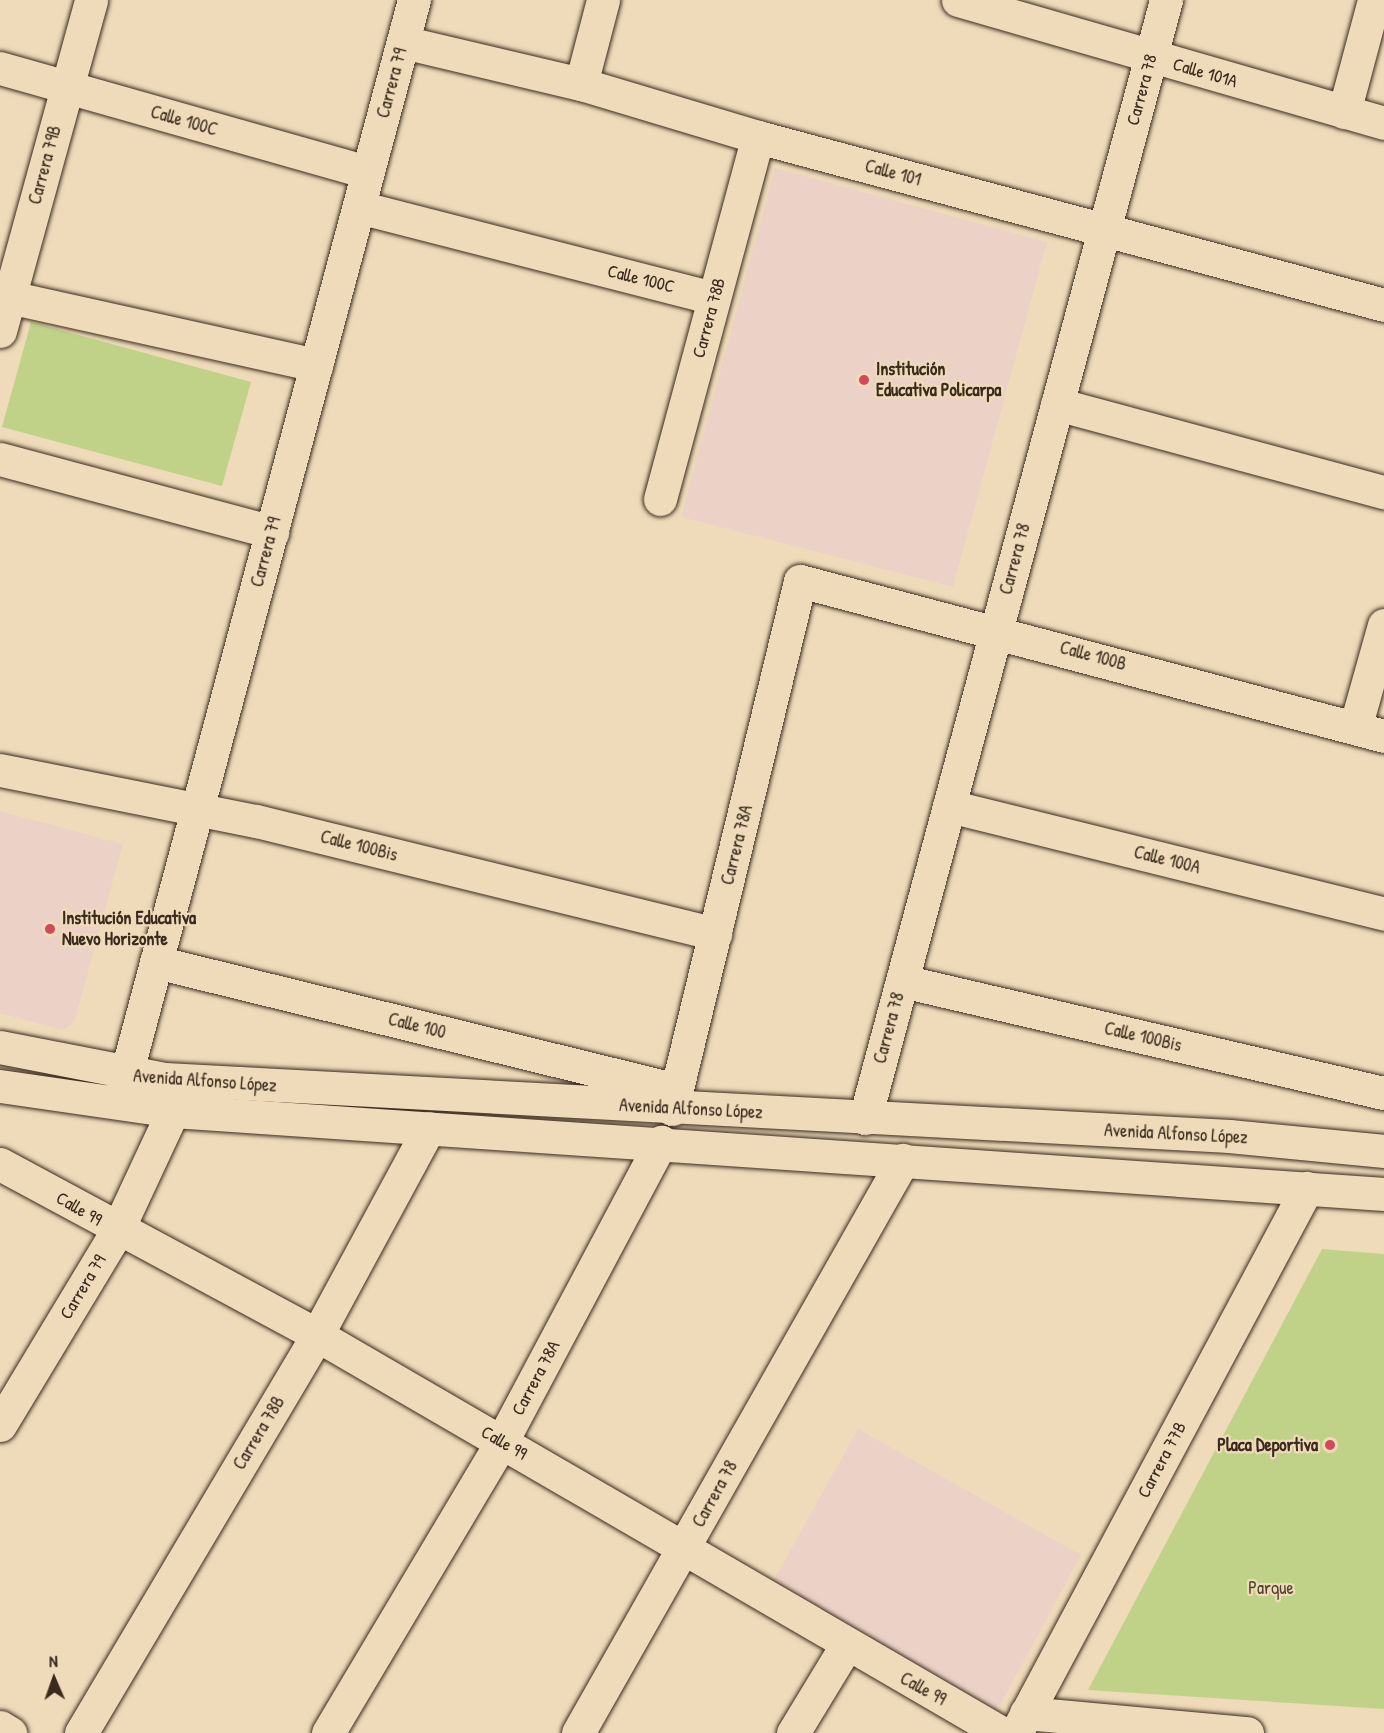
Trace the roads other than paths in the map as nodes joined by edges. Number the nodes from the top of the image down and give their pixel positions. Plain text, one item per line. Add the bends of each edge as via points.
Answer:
1 (91, 0) edge
2 (414, 0) edge
3 (603, 0) edge
4 (1166, 0) edge
5 (1374, 0) edge
6 (970, 1) edge
7 (403, 42) junction
8 (1150, 58) junction
9 (0, 68) edge
10 (581, 84) junction
11 (66, 88) junction
12 (1344, 112) junction
13 (1384, 123) edge
14 (758, 137) junction
15 (368, 172) junction
16 (358, 207) junction
17 (1104, 228) junction
18 (5, 297) edge
19 (714, 298) junction
20 (1384, 305) edge
21 (0, 331) edge
22 (316, 365) junction
23 (1057, 404) junction
24 (0, 459) edge
25 (1384, 492) edge
26 (660, 499) dead end
27 (272, 532) junction
28 (800, 581) joint
29 (1384, 625) edge
30 (996, 629) junction
31 (1370, 732) edge
32 (0, 770) edge
33 (949, 806) junction
34 (196, 812) junction
35 (1384, 914) edge
36 (715, 934) junction
37 (156, 962) junction
38 (902, 981) junction
39 (0, 1047) edge
40 (0, 1086) edge
41 (122, 1090) junction
42 (1384, 1094) edge
43 (675, 1100) junction
44 (172, 1111) junction
45 (865, 1118) junction
46 (429, 1128) junction
47 (661, 1142) junction
48 (1384, 1151) edge
49 (903, 1160) junction
50 (0, 1164) edge
51 (1307, 1188) junction
52 (1384, 1194) edge
53 (117, 1231) junction
54 (317, 1335) junction
55 (0, 1425) edge
56 (502, 1441) junction
57 (685, 1547) junction
58 (846, 1646) junction
59 (1015, 1726) edge
60 (0, 1727) edge
61 (10, 1733) edge
62 (81, 1733) edge
63 (328, 1733) edge
64 (578, 1733) edge
65 (793, 1733) edge
66 (1247, 1733) edge

1 - 11 street, Carrera 79B
2 - 7 street, Carrera 79
3 - 10 street
4 - 8 street, Carrera 78
5 - 12 street
6 - 8 street, Calle 101A
7 - 10 street, Calle 101
7 - 15 street, Carrera 79
8 - 12 street, Calle 101A
8 - 17 street, Carrera 78
9 - 11 street, Calle 100C
10 - 14 street, Calle 101
11 - 15 street, Calle 100C
11 - 18 street, Carrera 79B
12 - 13 street, Calle 101A
14 - 17 street, Calle 101
14 - 19 street, Carrera 78B
15 - 16 street, Carrera 79
16 - 19 street, Calle 100C
16 - 22 street, Carrera 79
17 - 20 street, Calle 101
17 - 23 street, Carrera 78
18 - 21 street, Carrera 79B
18 - 22 street
19 - 26 street, Carrera 78B
22 - 27 street, Carrera 79
23 - 25 street
23 - 30 street, Carrera 78
24 - 27 street
27 - 34 street, Carrera 79
28 - 30 street, Calle 100B
28 - 36 street, Carrera 78A
29 - 31 street
30 - 31 street, Calle 100B
30 - 33 street, Carrera 78
32 - 34 street, Calle 100Bis
33 - 35 street, Calle 100A
33 - 38 street, Carrera 78
34 - 36 street, Calle 100Bis via 256,820
34 - 37 street, Carrera 79
36 - 43 street, Carrera 78A
37 - 41 street, Carrera 79
37 - 43 street, Calle 100
38 - 42 street, Calle 100Bis
38 - 45 street, Carrera 78
39 - 41 street, Avenida Alfonso López
40 - 41 street, Avenida Alfonso López
41 - 43 street, Avenida Alfonso López
41 - 44 street, Avenida Alfonso López
43 - 45 street, Avenida Alfonso López
44 - 46 street, Avenida Alfonso López
44 - 53 street, Carrera 79
45 - 48 street, Avenida Alfonso López via 1229,1136
46 - 47 street, Avenida Alfonso López
46 - 54 street, Carrera 78B
47 - 49 street, Avenida Alfonso López
47 - 56 street, Carrera 78A
49 - 51 street, Avenida Alfonso López
49 - 57 street, Carrera 78
50 - 53 street, Calle 99
51 - 52 street, Avenida Alfonso López
51 - 59 street, Carrera 77B
53 - 54 street, Calle 99
53 - 55 street, Carrera 79
54 - 56 street, Calle 99
54 - 62 street, Carrera 78B
56 - 57 street, Calle 99
56 - 63 street, Carrera 78A
57 - 58 street, Calle 99
57 - 64 street, Carrera 78
58 - 59 street, Calle 99
58 - 65 street
59 - 66 street, Calle 99
60 - 61 street

